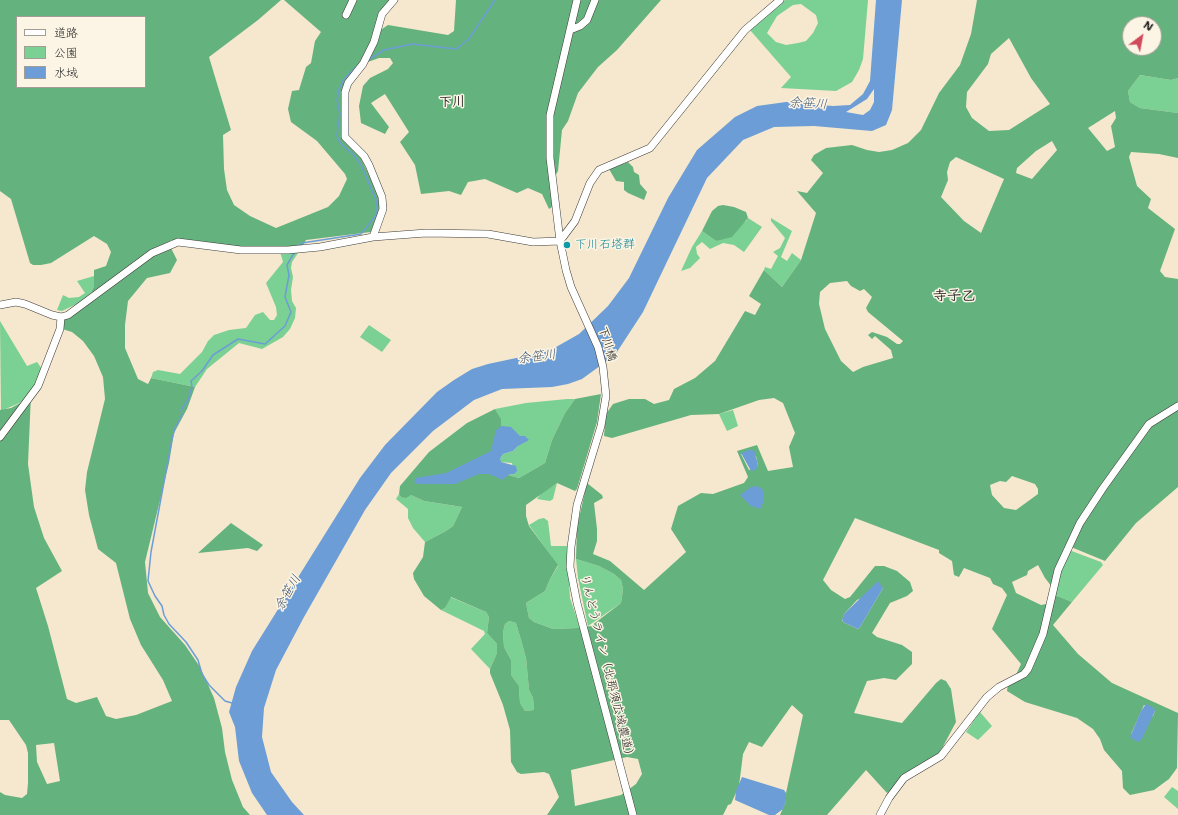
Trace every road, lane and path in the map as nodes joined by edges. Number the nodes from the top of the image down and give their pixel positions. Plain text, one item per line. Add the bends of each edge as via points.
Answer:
1 (353, 0) edge
2 (394, 0) edge
3 (577, 0) edge
4 (595, 0) edge
5 (780, 0) edge
6 (346, 15) dead end
7 (570, 30) junction
8 (373, 237) junction
9 (560, 241) junction
10 (0, 305) edge
11 (61, 317) junction
12 (606, 385) joint
13 (1178, 406) edge
14 (0, 437) edge
15 (633, 815) edge
16 (880, 815) edge

1 - 6 street
2 - 8 street via 382,14 374,42 345,92 345,137 364,156 382,197 383,209
3 - 7 street
4 - 7 street via 587,20
5 - 9 street via 745,30 650,148 600,170 590,183 572,225
7 - 9 street via 554,91 549,122 550,158
8 - 9 street via 426,233 488,234 533,242
8 - 11 street via 288,250 240,250 178,242 152,253 75,312
9 - 12 street, 下川橋 via 568,279 598,347
10 - 11 street via 16,302
11 - 14 street via 60,329 38,386
12 - 15 street, りんどうライン（北那須広域農道） via 601,426 573,524 570,567 577,603
13 - 16 street via 1146,427 1080,523 1058,570 1043,634 1028,669 987,697 941,756 904,778

